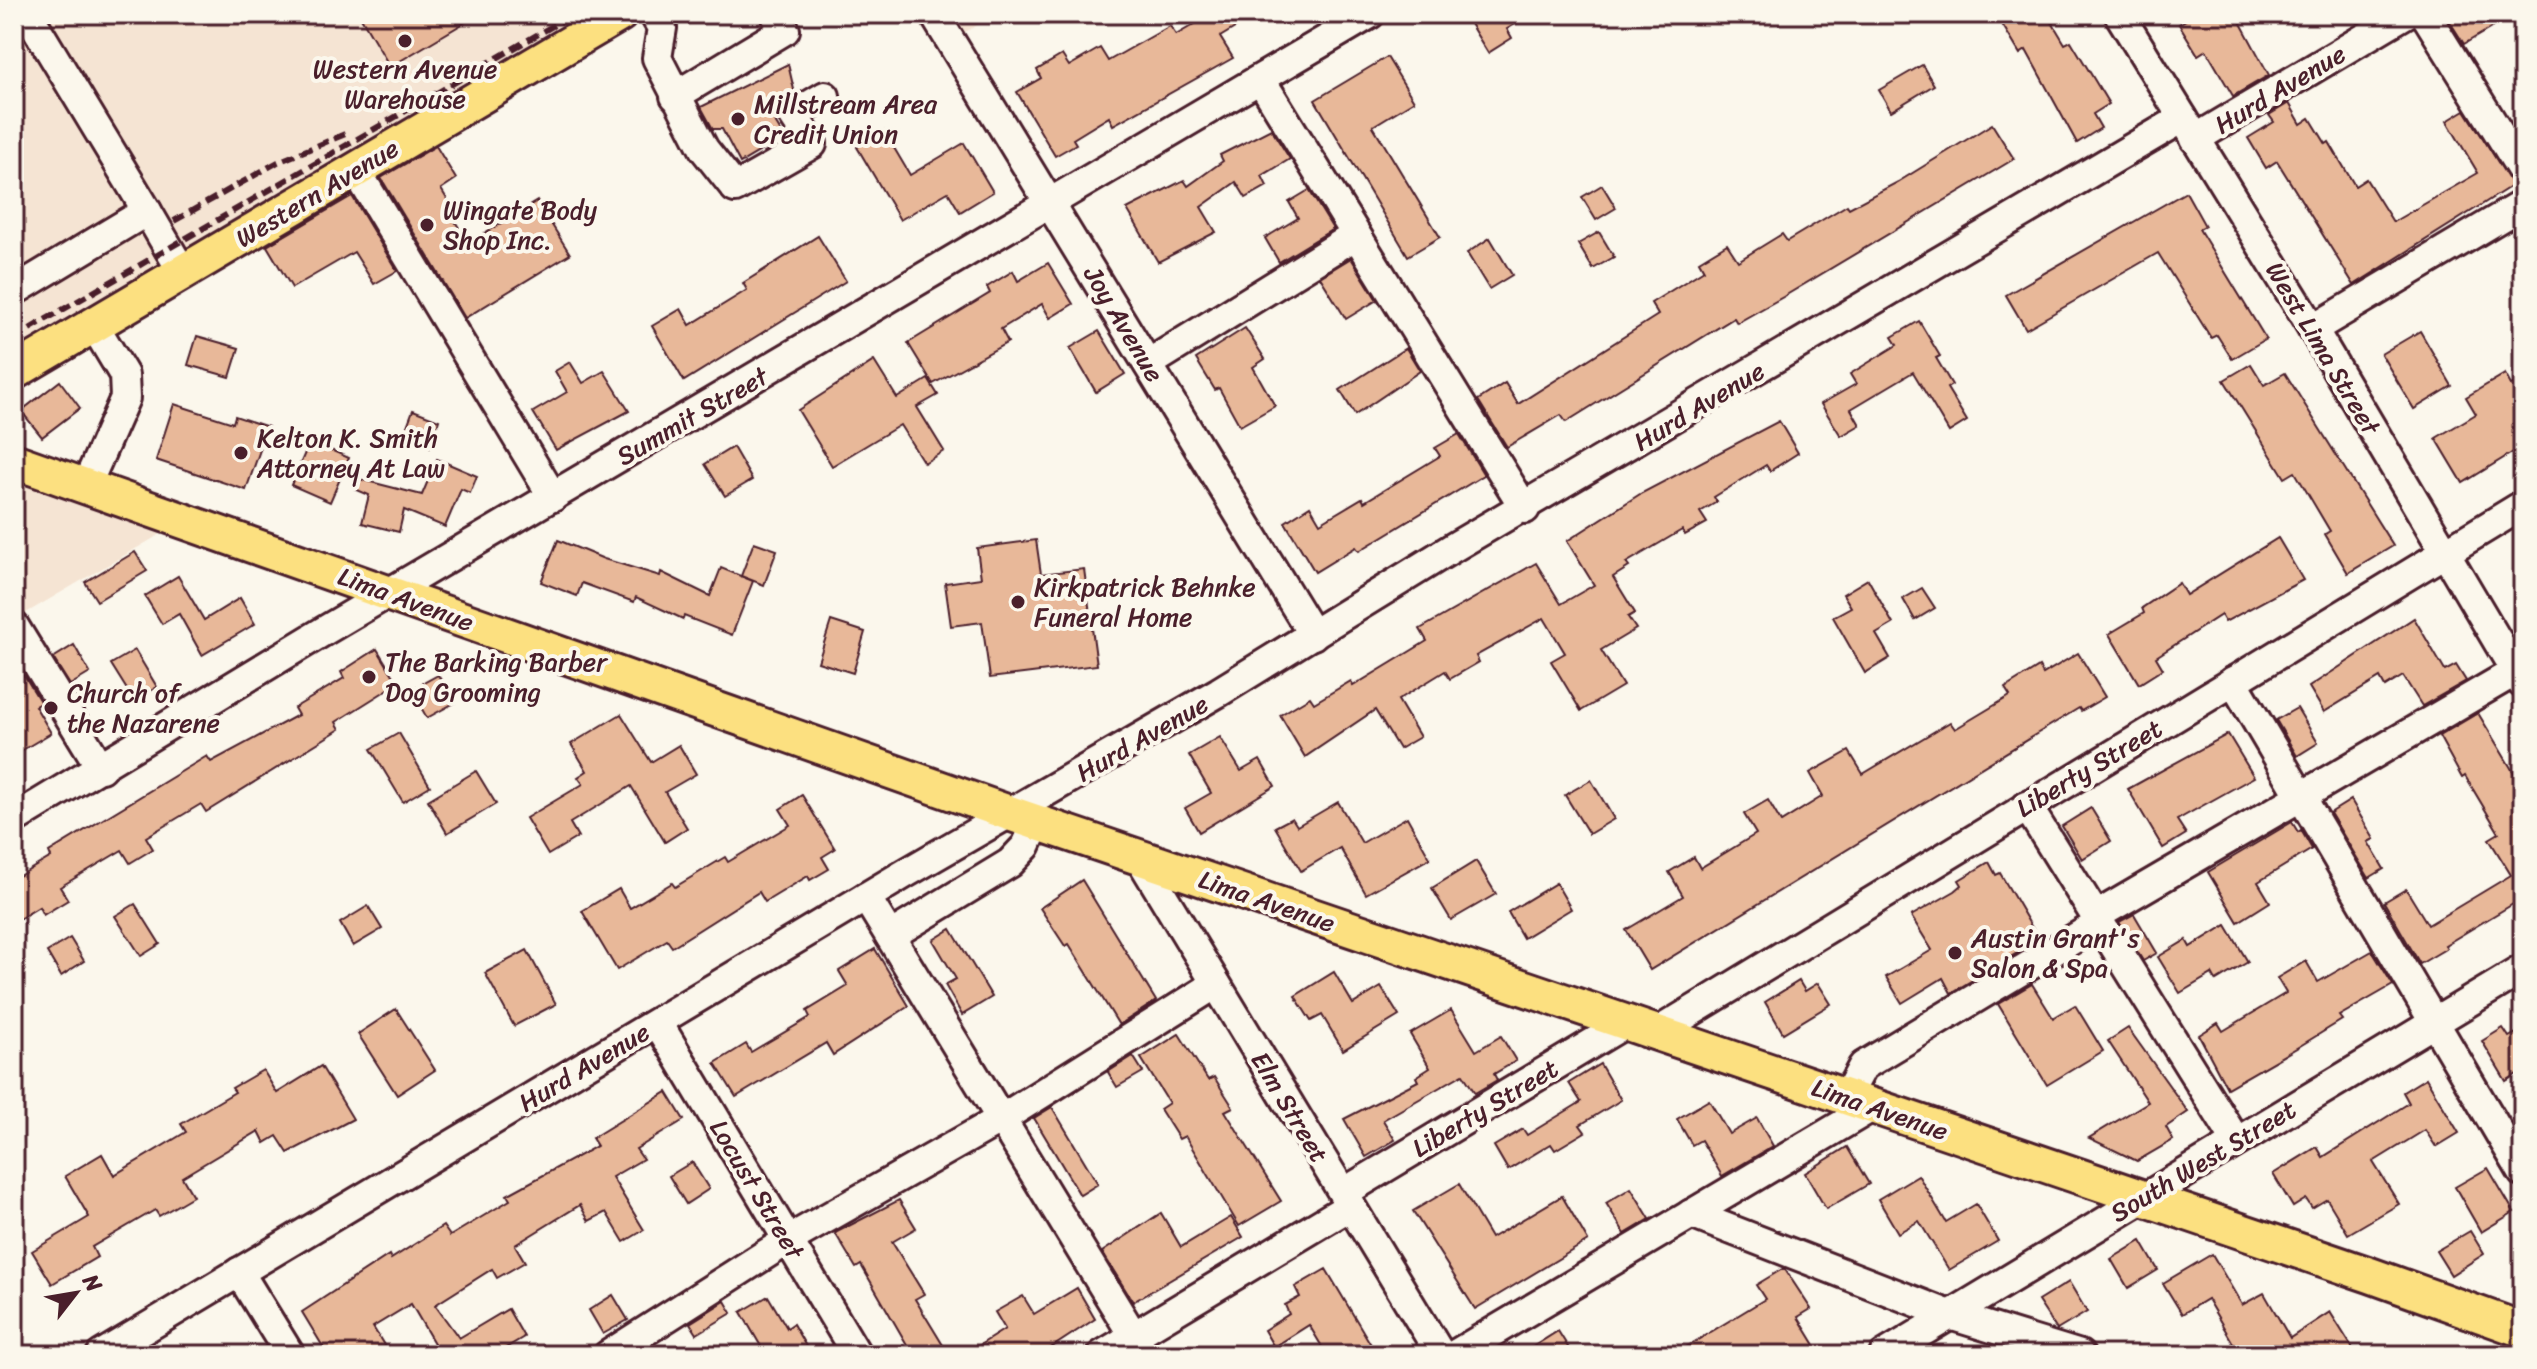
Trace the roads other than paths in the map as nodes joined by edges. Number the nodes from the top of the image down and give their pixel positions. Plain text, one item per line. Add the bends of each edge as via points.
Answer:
1 (28, 14) edge
2 (620, 14) edge
3 (654, 14) edge
4 (934, 14) edge
5 (1370, 14) edge
6 (2119, 14) edge
7 (2405, 14) edge
8 (2425, 14) edge
9 (780, 22) edge
10 (1261, 80) junction
11 (675, 96) junction
12 (825, 96) dead end
13 (2189, 129) junction
14 (356, 170) junction
15 (2523, 172) edge
16 (1049, 202) junction
17 (2523, 204) edge
18 (147, 211) junction
19 (1356, 235) junction
20 (183, 273) junction
21 (14, 291) edge
22 (94, 325) junction
23 (2313, 329) junction
24 (1148, 364) junction
25 (14, 372) edge
26 (14, 461) edge
27 (86, 486) junction
28 (553, 497) junction
29 (2523, 505) edge
30 (1525, 509) junction
31 (2445, 554) junction
32 (391, 592) junction
33 (14, 626) edge
34 (1313, 635) junction
35 (2520, 675) edge
36 (2233, 681) junction
37 (101, 768) junction
38 (2302, 793) junction
39 (2027, 806) junction
40 (1025, 818) junction
41 (14, 819) edge
42 (1140, 858) junction
43 (866, 897) junction
44 (2098, 919) junction
45 (890, 936) junction
46 (2523, 969) edge
47 (1216, 984) junction
48 (2436, 1022) junction
49 (658, 1023) junction
50 (1641, 1028) junction
51 (1859, 1102) junction
52 (1001, 1119) junction
53 (2236, 1141) junction
54 (2523, 1173) edge
55 (2141, 1198) junction
56 (1347, 1200) junction
57 (1691, 1214) junction
58 (788, 1240) junction
59 (239, 1272) junction
60 (1950, 1315) junction
61 (2523, 1330) edge
62 (1139, 1346) edge
63 (101, 1355) edge
64 (290, 1355) edge
65 (608, 1355) edge
66 (857, 1355) edge
67 (1102, 1355) edge
68 (1441, 1355) edge
69 (1454, 1355) edge
70 (1884, 1355) edge
71 (2080, 1355) edge

1 - 18 street
2 - 14 main road, Western Avenue
3 - 11 street via 662,28 657,58
4 - 16 street, Joy Avenue
5 - 10 street, Summit Street
6 - 13 street, West Lima Street
7 - 13 street, Hurd Avenue
8 - 15 street
9 - 11 street
10 - 16 street, Summit Street
10 - 19 street
11 - 12 street via 704,149 735,188 812,144 793,115
13 - 23 street, West Lima Street
13 - 30 street, Hurd Avenue via 2090,170
14 - 20 main road, Western Avenue
14 - 28 street
16 - 24 street, Joy Avenue
16 - 28 street, Summit Street
17 - 23 street
18 - 20 street
18 - 21 street
19 - 24 street
19 - 30 street
20 - 22 main road, Western Avenue
22 - 25 main road, Western Avenue
22 - 27 street via 124,375 125,398
23 - 31 street, West Lima Street
24 - 34 street, Joy Avenue
26 - 27 main road, Lima Avenue
27 - 32 main road, Lima Avenue
28 - 32 street, Summit Street
29 - 31 street, Liberty Street
30 - 34 street, Hurd Avenue
31 - 35 street, West Lima Street
31 - 36 street, Liberty Street
32 - 37 street, Summit Street
32 - 40 main road, Lima Avenue
33 - 37 street
34 - 40 street, Hurd Avenue
35 - 38 street
36 - 38 street
36 - 39 street, Liberty Street
37 - 41 street, Summit Street
38 - 44 street
38 - 48 street
39 - 44 street
39 - 50 street, Liberty Street
40 - 42 main road, Lima Avenue
40 - 43 street, Hurd Avenue
40 - 45 street via 1026,846 1010,863
42 - 47 street, Elm Street
42 - 50 main road, Lima Avenue
43 - 45 street
43 - 49 street, Hurd Avenue
44 - 51 street via 1863,1066
44 - 53 street
45 - 52 street
46 - 48 street, South West Street
47 - 52 street
47 - 56 street, Elm Street
48 - 53 street, South West Street
48 - 54 street
49 - 58 street, Locust Street
49 - 59 street, Hurd Avenue
50 - 51 main road, Lima Avenue
50 - 56 street, Liberty Street
51 - 55 main road, Lima Avenue
51 - 57 street
52 - 58 street
52 - 62 street
53 - 55 street, South West Street
55 - 60 street, South West Street
55 - 61 main road, Lima Avenue
56 - 62 street, Liberty Street
56 - 68 street, Elm Street
57 - 60 street
57 - 69 street
58 - 65 street
58 - 66 street, Locust Street
59 - 63 street, Hurd Avenue
59 - 64 street
60 - 70 street, South West Street
60 - 71 street
62 - 67 street, Liberty Street

